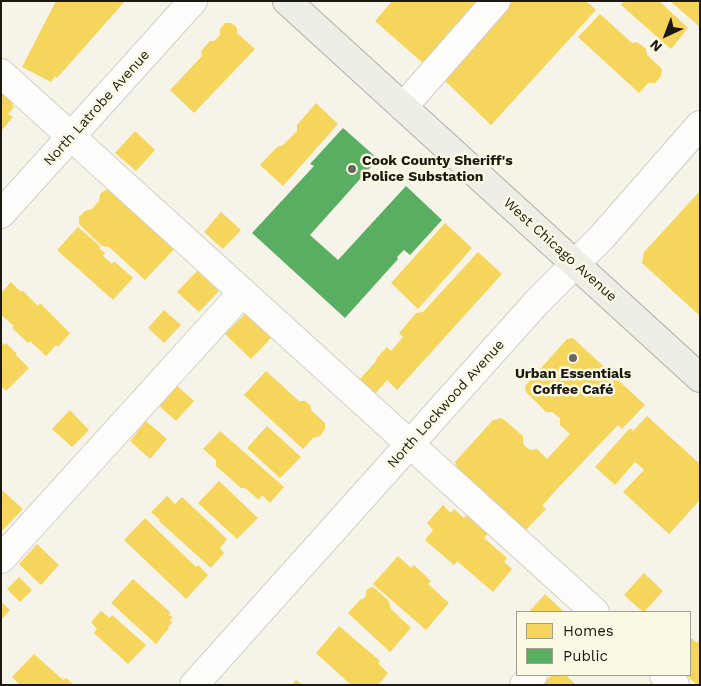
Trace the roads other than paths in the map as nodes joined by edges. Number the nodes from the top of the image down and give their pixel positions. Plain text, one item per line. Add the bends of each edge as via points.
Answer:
1 (193, 1) edge
2 (287, 1) edge
3 (496, 1) edge
4 (1, 73) edge
5 (402, 107) junction
6 (700, 125) edge
7 (72, 136) junction
8 (1, 214) edge
9 (574, 264) junction
10 (243, 292) junction
11 (700, 378) edge
12 (410, 444) junction
13 (1, 559) edge
14 (592, 611) edge
15 (665, 676) edge
16 (194, 685) edge
17 (675, 685) edge

1 - 7 street, North Latrobe Avenue
2 - 5 main road, West Chicago Avenue
3 - 5 street
4 - 7 street
5 - 9 main road, West Chicago Avenue
6 - 9 street, North Lockwood Avenue via 602,237
7 - 8 street, North Latrobe Avenue
7 - 10 street
9 - 11 main road, West Chicago Avenue
9 - 12 street, North Lockwood Avenue
10 - 12 street
10 - 13 street
12 - 14 street
12 - 16 street, North Lockwood Avenue
15 - 17 street

